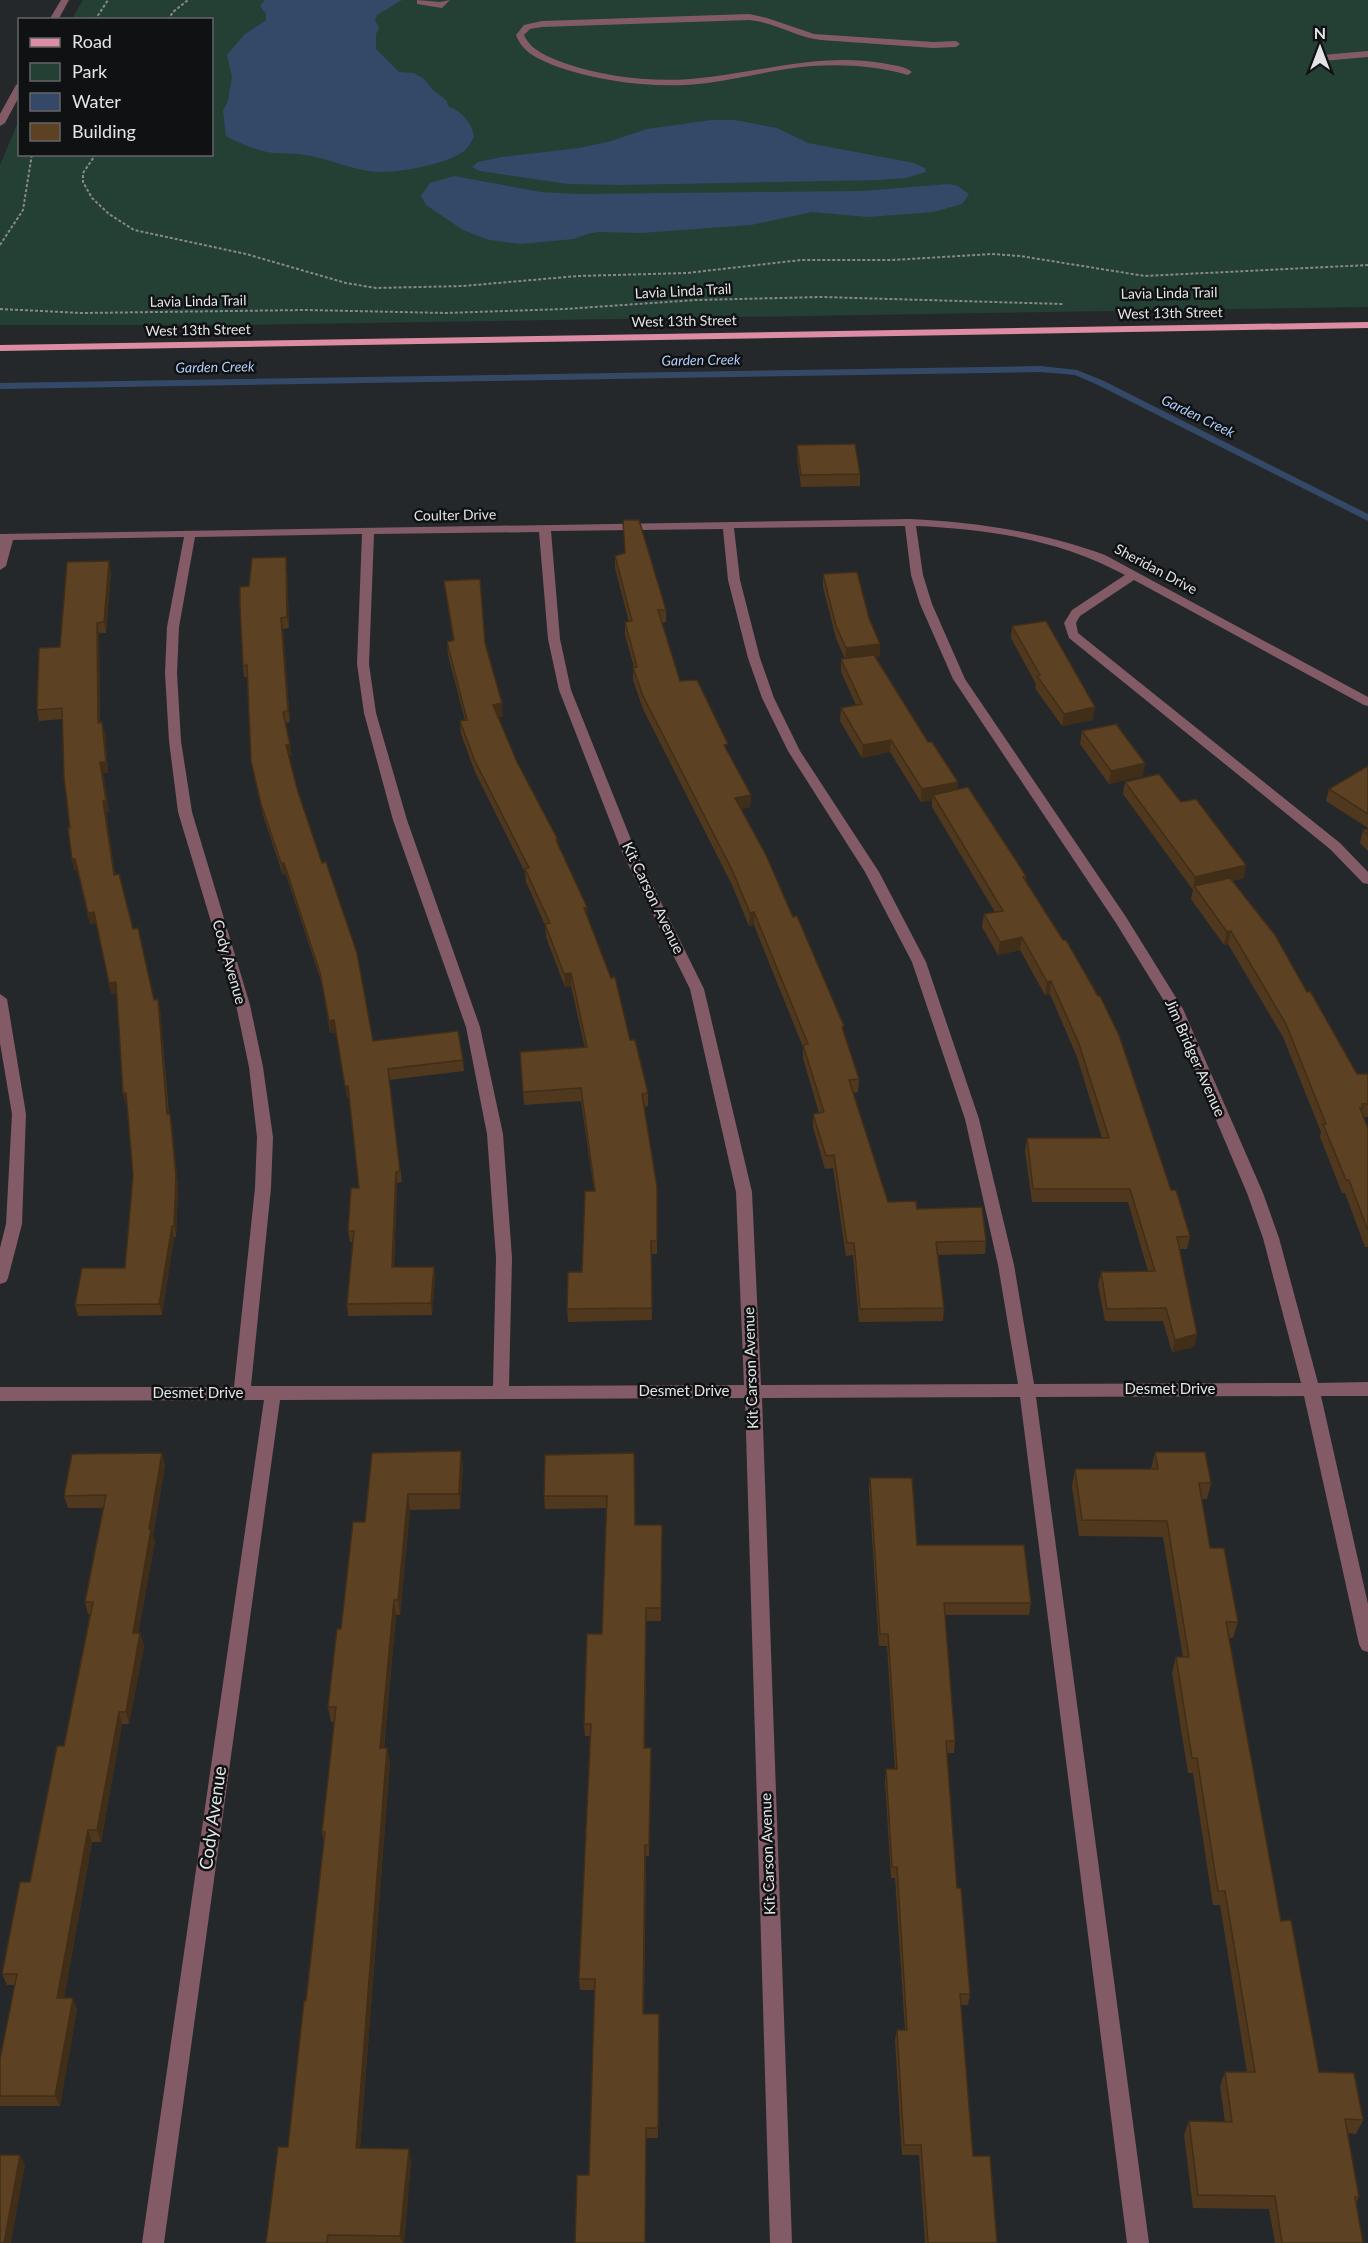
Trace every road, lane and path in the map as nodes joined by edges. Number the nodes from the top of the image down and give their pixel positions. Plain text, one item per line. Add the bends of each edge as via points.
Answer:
1 (65, 0) edge
2 (108, 0) edge
3 (188, 0) edge
4 (422, 0) edge
5 (446, 0) edge
6 (54, 18) edge
7 (96, 18) edge
8 (169, 18) edge
9 (956, 44) dead end
10 (1368, 54) edge
11 (1322, 58) dead end
12 (908, 72) dead end
13 (18, 89) edge
14 (0, 123) edge
15 (32, 156) edge
16 (95, 156) edge
17 (0, 245) edge
18 (1368, 265) edge
19 (1066, 305) dead end
20 (0, 309) edge
21 (1368, 325) edge
22 (0, 348) edge
23 (910, 522) junction
24 (728, 526) junction
25 (545, 529) junction
26 (368, 531) junction
27 (190, 534) junction
28 (4, 537) edge
29 (0, 566) edge
30 (1135, 574) junction
31 (1368, 702) edge
32 (1368, 880) edge
33 (0, 999) edge
34 (0, 1278) edge
35 (1311, 1389) junction
36 (1368, 1389) edge
37 (1027, 1390) junction
38 (753, 1391) junction
39 (501, 1392) junction
40 (242, 1393) junction
41 (273, 1393) junction
42 (0, 1394) edge
43 (1368, 1644) edge
44 (153, 2243) edge
45 (781, 2243) edge
46 (1138, 2243) edge

1 - 6 street
2 - 7 path
3 - 8 path
4 - 5 street via 442,5
9 - 12 street via 818,37 766,19 748,17 542,24 527,27 520,35 529,49 559,63 648,82 706,80 833,62 874,64
10 - 11 street
13 - 14 street
15 - 17 path via 22,210
16 - 18 path via 83,173 85,187 109,214 134,230 246,254 346,284 376,288 687,273 801,260 893,260 978,254 1020,256 1145,276
19 - 20 path, Lavia Linda Trail via 822,297 446,313 82,313
21 - 22 main road, West 13th Street
23 - 24 street, Coulter Drive
23 - 30 street, Sheridan Drive via 973,525 1028,534 1101,556
23 - 35 street, Jim Bridger Avenue via 917,575 926,604 959,679 1176,1009 1259,1204
24 - 25 street, Coulter Drive
24 - 37 street via 734,580 768,698 794,751 872,872 919,962 972,1119 1006,1265
25 - 26 street, Coulter Drive
25 - 38 street, Kit Carson Avenue via 554,639 565,690 629,852 697,989 744,1192
26 - 27 street, Coulter Drive
26 - 39 street via 363,664 370,713 400,820 474,1027 495,1134 504,1258
27 - 28 street, Coulter Drive
27 - 40 street, Cody Avenue via 173,627 175,741 185,812 243,1005 265,1137
28 - 29 street
30 - 31 street, Sheridan Drive
30 - 32 street via 1076,613 1069,626 1073,635 1335,846
33 - 34 street via 19,1114 14,1224
35 - 36 street, Desmet Drive
35 - 37 street, Desmet Drive
35 - 43 street, Jim Bridger Avenue
37 - 38 street, Desmet Drive
37 - 46 street
38 - 39 street, Desmet Drive
38 - 45 street, Kit Carson Avenue
39 - 41 street, Desmet Drive
40 - 41 street, Desmet Drive
40 - 42 street, Desmet Drive
41 - 44 street, Cody Avenue

